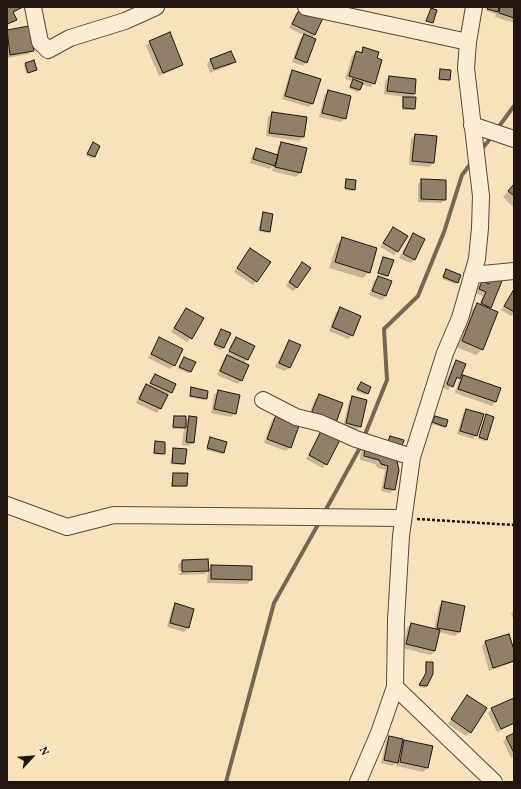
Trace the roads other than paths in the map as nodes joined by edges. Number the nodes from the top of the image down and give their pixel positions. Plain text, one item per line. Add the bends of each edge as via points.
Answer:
1 (33, 7) edge
2 (156, 7) edge
3 (306, 7) edge
4 (474, 7) edge
5 (468, 42) junction
6 (472, 125) junction
7 (514, 138) edge
8 (514, 270) edge
9 (472, 275) junction
10 (263, 400) dead end
11 (412, 457) junction
12 (7, 505) edge
13 (402, 518) junction
14 (395, 687) junction
15 (358, 782) edge
16 (494, 782) edge

1 - 2 street via 40,42 48,50 70,38 125,21
3 - 5 street
4 - 5 street
5 - 6 street via 466,68
6 - 7 street
6 - 9 street via 481,196 477,259
8 - 9 street
9 - 11 street via 460,318 442,361
10 - 11 street via 296,417 320,423 356,439
11 - 13 street
12 - 13 street via 67,527 114,515
13 - 14 street
14 - 15 street
14 - 16 street

